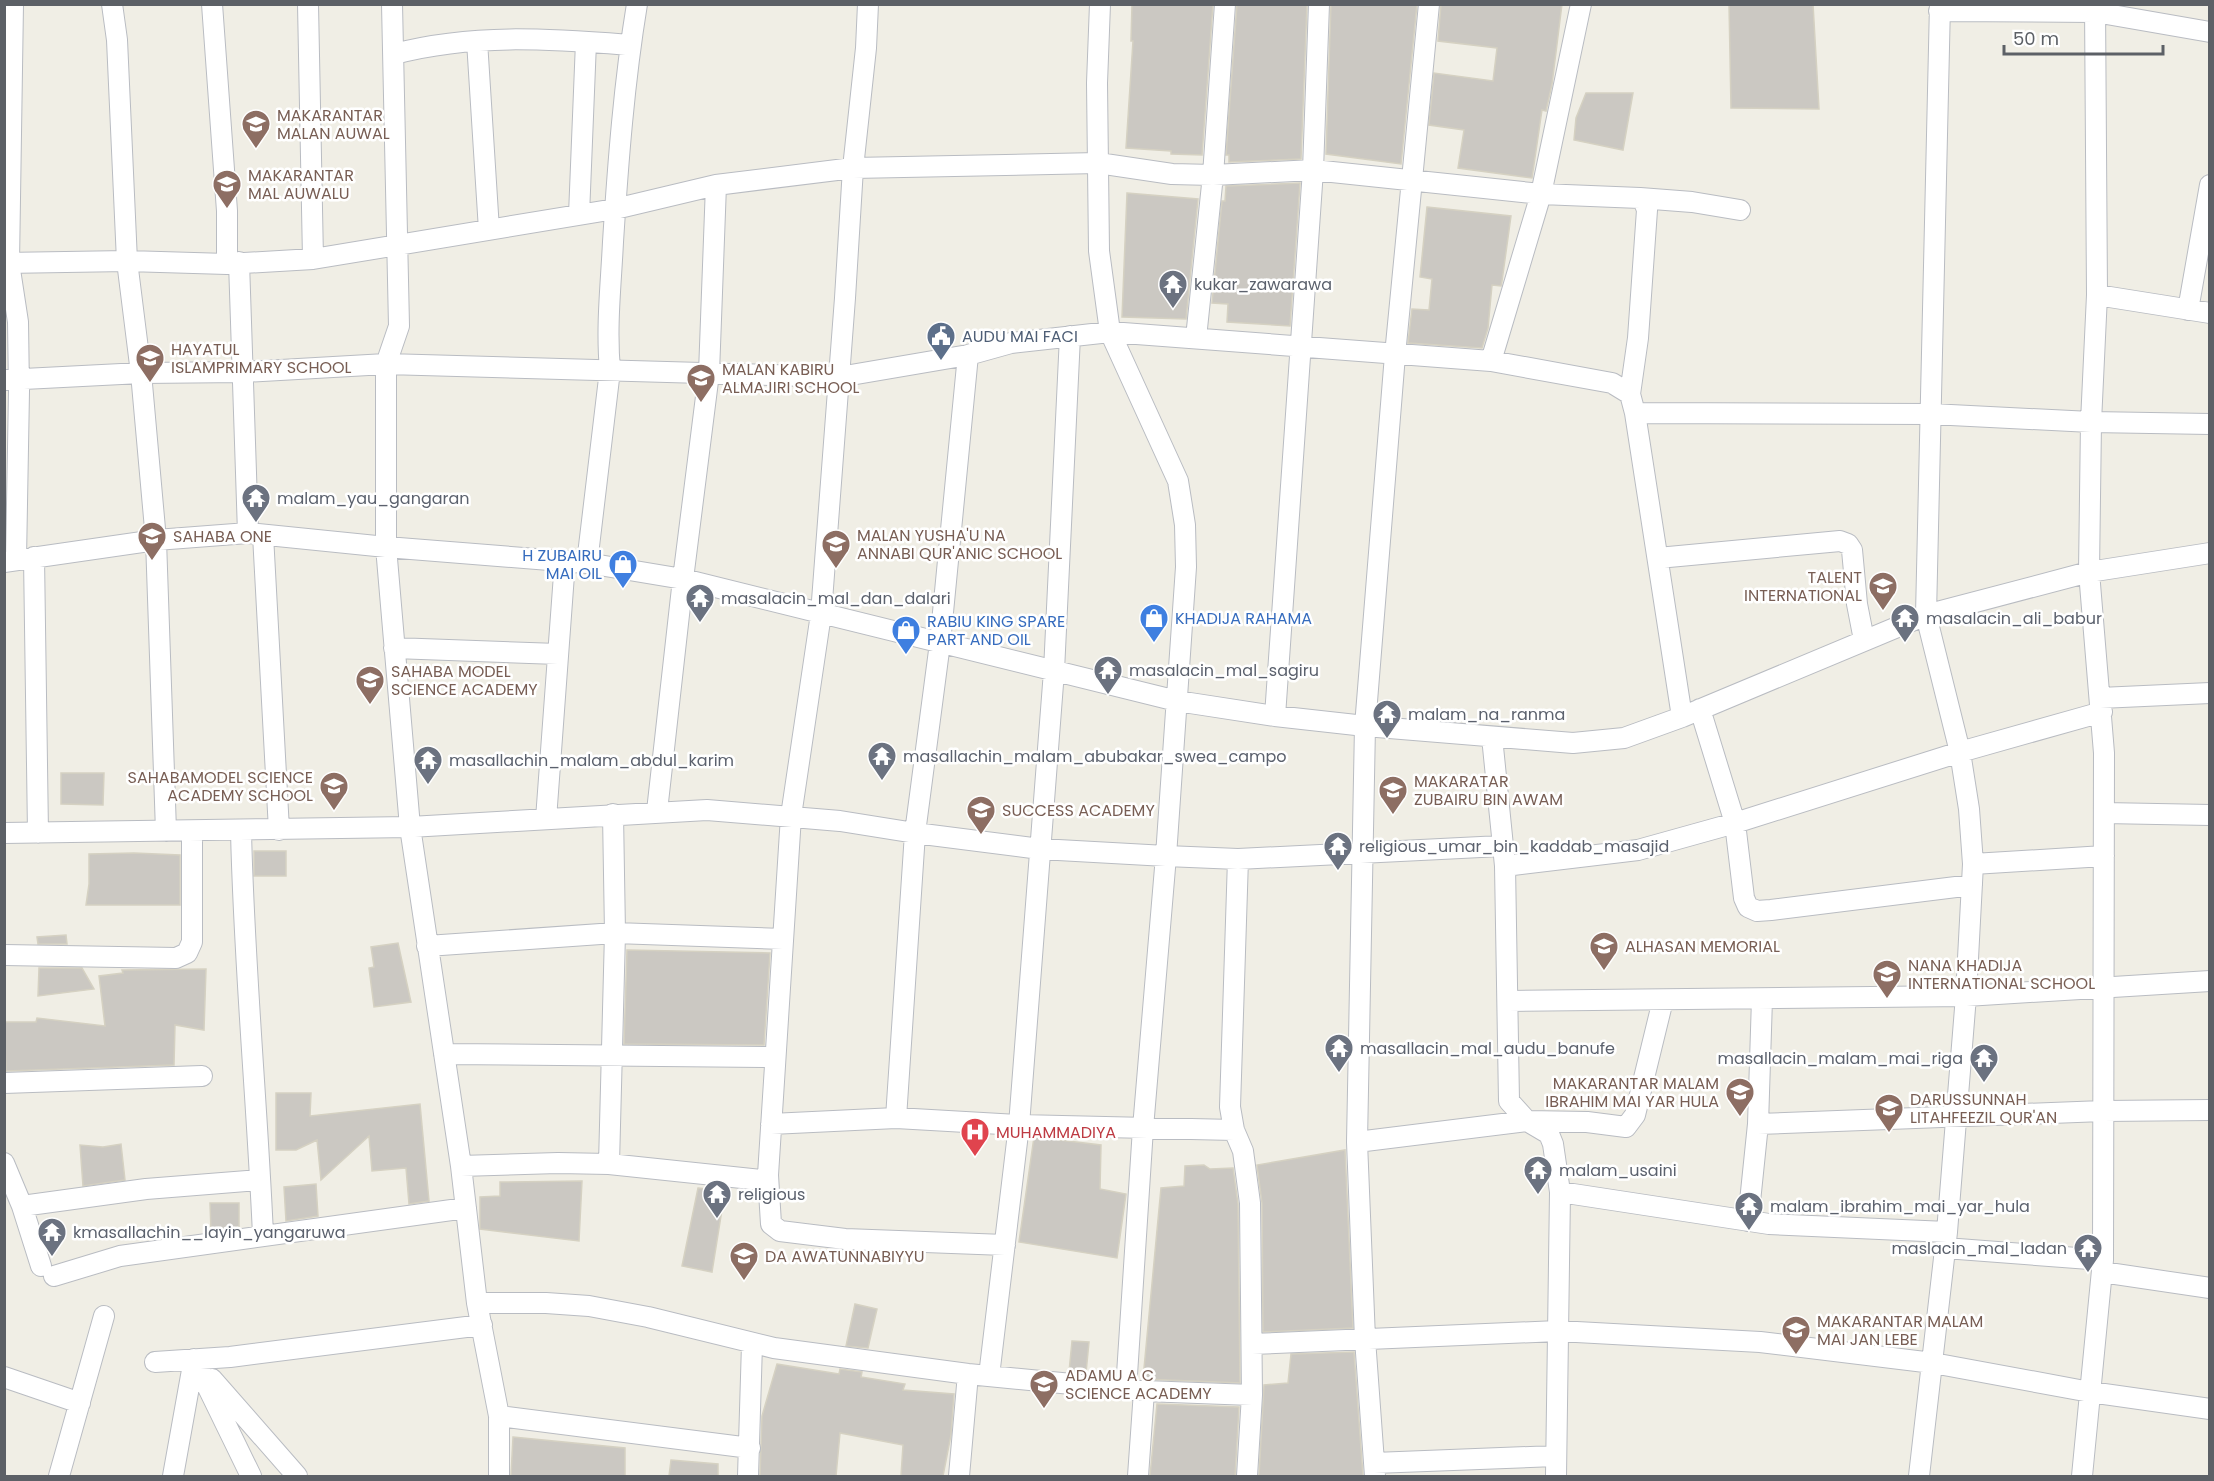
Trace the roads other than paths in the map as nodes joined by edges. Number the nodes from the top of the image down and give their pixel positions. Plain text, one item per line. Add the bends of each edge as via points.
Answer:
1 (13, 4) edge
2 (112, 4) edge
3 (213, 4) edge
4 (308, 4) edge
5 (392, 4) edge
6 (637, 4) edge
7 (868, 4) edge
8 (1225, 4) edge
9 (1319, 4) edge
10 (1429, 4) edge
11 (1581, 4) edge
12 (1100, 5) edge
13 (1940, 8) edge
14 (2095, 8) edge
15 (2210, 32) edge
16 (477, 41) junction
17 (586, 42) junction
18 (630, 45) junction
19 (394, 54) junction
20 (1098, 164) junction
21 (853, 168) junction
22 (1312, 170) junction
23 (1213, 175) junction
24 (1410, 181) junction
25 (716, 185) junction
26 (2210, 185) edge
27 (1541, 194) junction
28 (1640, 198) junction
29 (615, 209) junction
30 (1740, 210) dead end
31 (579, 215) junction
32 (489, 230) junction
33 (396, 245) junction
34 (313, 258) junction
35 (127, 261) junction
36 (7, 263) edge
37 (233, 263) junction
38 (2097, 295) junction
39 (2188, 310) junction
40 (2210, 313) edge
41 (1110, 332) junction
42 (1071, 336) junction
43 (1196, 338) junction
44 (1299, 346) junction
45 (968, 355) junction
46 (1395, 355) junction
47 (1491, 361) junction
48 (386, 364) junction
49 (610, 370) junction
50 (244, 372) junction
51 (141, 373) junction
52 (709, 373) junction
53 (839, 377) junction
54 (11, 380) edge
55 (1630, 394) junction
56 (1635, 413) junction
57 (1931, 414) junction
58 (2091, 422) junction
59 (2210, 424) edge
60 (11, 451) edge
61 (255, 534) junction
62 (156, 540) junction
63 (386, 547) junction
64 (2210, 553) edge
65 (1658, 558) junction
66 (18, 560) edge
67 (565, 561) junction
68 (587, 563) junction
69 (2089, 572) junction
70 (683, 579) junction
71 (821, 614) junction
72 (1926, 615) junction
73 (1864, 640) junction
74 (940, 643) junction
75 (394, 648) junction
76 (558, 654) junction
77 (1054, 671) junction
78 (2210, 693) edge
79 (1177, 701) junction
80 (2101, 705) junction
81 (1691, 713) junction
82 (1275, 716) junction
83 (1365, 726) junction
84 (1492, 737) junction
85 (1960, 752) junction
86 (657, 811) junction
87 (2104, 813) junction
88 (613, 814) junction
89 (2210, 815) edge
90 (790, 816) junction
91 (546, 819) junction
92 (1735, 823) junction
93 (410, 827) junction
94 (279, 830) junction
95 (166, 831) junction
96 (192, 831) junction
97 (241, 831) junction
98 (4, 833) edge
99 (38, 833) junction
100 (915, 833) junction
101 (1501, 846) junction
102 (1040, 849) junction
103 (1362, 853) junction
104 (1166, 856) junction
105 (2104, 856) junction
106 (1238, 859) junction
107 (1973, 864) junction
108 (1505, 866) junction
109 (1972, 885) junction
110 (615, 933) junction
111 (783, 939) junction
112 (428, 946) junction
113 (4, 955) edge
114 (2210, 981) edge
115 (2104, 987) junction
116 (1966, 996) junction
117 (1762, 999) junction
118 (1663, 1000) junction
119 (1509, 1001) junction
120 (444, 1054) junction
121 (612, 1056) junction
122 (775, 1057) junction
123 (202, 1076) dead end
124 (4, 1083) edge
125 (2210, 1110) edge
126 (2103, 1111) junction
127 (896, 1118) junction
128 (1956, 1118) junction
129 (1527, 1121) junction
130 (771, 1124) junction
131 (1758, 1124) junction
132 (1020, 1125) junction
133 (1143, 1128) junction
134 (1234, 1130) junction
135 (1357, 1142) junction
136 (4, 1163) edge
137 (609, 1164) junction
138 (461, 1166) junction
139 (768, 1175) junction
140 (260, 1180) junction
141 (1560, 1192) junction
142 (22, 1206) junction
143 (466, 1208) junction
144 (1748, 1221) junction
145 (262, 1235) junction
146 (1946, 1240) junction
147 (1005, 1245) junction
148 (2103, 1266) junction
149 (2210, 1288) edge
150 (477, 1303) junction
151 (104, 1316) dead end
152 (482, 1325) junction
153 (1558, 1330) junction
154 (1365, 1340) junction
155 (752, 1344) junction
156 (1252, 1344) junction
157 (194, 1359) junction
158 (155, 1362) dead end
159 (1933, 1363) junction
160 (968, 1374) junction
161 (989, 1376) junction
162 (4, 1377) edge
163 (1135, 1391) junction
164 (2090, 1392) junction
165 (1252, 1395) junction
166 (80, 1403) junction
167 (192, 1406) dead end
168 (2210, 1409) edge
169 (499, 1416) junction
170 (750, 1448) junction
171 (1555, 1456) junction
172 (1374, 1470) edge
173 (59, 1476) edge
174 (175, 1476) edge
175 (251, 1476) edge
176 (297, 1476) edge
177 (499, 1476) edge
178 (748, 1476) edge
179 (959, 1476) edge
180 (1138, 1476) edge
181 (1247, 1476) edge
182 (1556, 1476) edge
183 (1918, 1476) edge
184 (2082, 1476) edge

1 - 36 street
2 - 35 street
3 - 37 street
4 - 34 street
5 - 19 street
6 - 18 street
7 - 21 street
8 - 23 street
9 - 22 street
10 - 24 street
11 - 27 street
12 - 20 street
13 - 14 street
13 - 57 street
14 - 15 street
14 - 38 street
16 - 17 street via 527,38
16 - 19 street via 425,46
16 - 32 street
17 - 18 street
17 - 31 street
18 - 29 street
19 - 33 street
20 - 21 street
20 - 23 street
20 - 41 street via 1099,251
21 - 25 street
21 - 53 street
22 - 23 street
22 - 24 street
22 - 44 street
23 - 43 street
24 - 27 street
24 - 46 street
25 - 29 street
25 - 52 street
26 - 39 street
27 - 28 street
27 - 47 street
28 - 30 street
28 - 55 street via 1647,210
29 - 31 street
29 - 49 street via 607,345
31 - 32 street
32 - 33 street
33 - 34 street
33 - 48 street via 399,326
34 - 37 street
35 - 36 street
35 - 37 street
35 - 51 street
36 - 54 street via 18,322
37 - 50 street
38 - 39 street
38 - 58 street
39 - 40 street
41 - 42 street
41 - 43 street
41 - 79 street via 1178,481 1186,567
42 - 45 street via 1011,343
42 - 77 street
43 - 44 street
44 - 46 street
44 - 82 street
45 - 53 street
45 - 74 street
46 - 47 street
46 - 83 street
47 - 55 street via 1612,383
48 - 49 street
48 - 50 street
48 - 63 street
49 - 52 street
49 - 68 street
50 - 51 street
50 - 61 street
51 - 54 street
51 - 62 street
52 - 53 street
52 - 70 street
53 - 71 street
54 - 60 street
55 - 56 street
56 - 57 street
56 - 65 street
57 - 58 street
57 - 72 street
58 - 59 street
58 - 69 street
60 - 66 street
61 - 62 street
61 - 63 street
61 - 94 street
62 - 66 street
62 - 95 street
63 - 67 street
63 - 75 street
64 - 69 street
65 - 73 street via 1791,544 1848,544
65 - 81 street
66 - 99 street
67 - 68 street
67 - 76 street
68 - 70 street
69 - 72 street
69 - 80 street
70 - 71 street
70 - 86 street
71 - 74 street
71 - 90 street
72 - 73 street
72 - 85 street
73 - 81 street
74 - 77 street
74 - 100 street
75 - 76 street
75 - 93 street
76 - 91 street
77 - 79 street
77 - 102 street
78 - 80 street
79 - 82 street
79 - 104 street
80 - 85 street
80 - 87 street
81 - 84 street via 1624,738 1573,743
81 - 92 street
82 - 83 street
83 - 84 street
83 - 103 street
84 - 101 street
85 - 92 street
85 - 107 street
86 - 88 street
86 - 90 street
87 - 89 street
87 - 105 street
88 - 91 street
88 - 110 street
90 - 100 street
90 - 111 street
91 - 93 street
92 - 108 street via 1638,850
92 - 109 street via 1744,898 1748,907 1758,911
93 - 94 street
93 - 112 street
94 - 97 street
95 - 96 street
95 - 99 street
96 - 97 street
96 - 113 street via 192,942 187,953 176,958
97 - 140 street
98 - 99 street
100 - 102 street
100 - 127 street
101 - 103 street
101 - 108 street
102 - 104 street
102 - 132 street
103 - 106 street
103 - 135 street
104 - 106 street
104 - 133 street
105 - 107 street
105 - 115 street
106 - 134 street via 1230,1107
107 - 109 street
108 - 119 street
109 - 116 street
110 - 111 street
110 - 112 street
110 - 121 street
111 - 122 street
112 - 120 street
114 - 115 street
115 - 116 street
115 - 126 street
116 - 117 street
116 - 128 street
117 - 118 street
117 - 131 street
118 - 119 street
118 - 129 street via 1635,1115 1626,1128 1587,1122
119 - 129 street via 1509,1101
120 - 121 street
120 - 138 street
121 - 122 street
121 - 137 street
122 - 130 street
123 - 124 street
125 - 126 street
126 - 128 street
126 - 148 street
127 - 130 street
127 - 132 street
128 - 131 street
128 - 146 street
129 - 135 street
129 - 141 street via 1549,1134
130 - 139 street
131 - 144 street
132 - 133 street
132 - 147 street
133 - 134 street
133 - 163 street
134 - 156 street via 1243,1151 1250,1203
135 - 154 street
136 - 142 street
137 - 138 street
137 - 139 street via 761,1180
138 - 143 street
139 - 147 street via 771,1224 780,1231 845,1239
140 - 142 street via 146,1189
140 - 145 street
141 - 144 street
141 - 153 street
142 - 145 street via 48,1271
143 - 145 street
143 - 150 street
144 - 146 street
146 - 148 street
146 - 159 street
147 - 161 street
148 - 149 street
148 - 164 street
150 - 152 street
150 - 155 street via 589,1306
151 - 166 street
152 - 157 street
152 - 169 street
153 - 154 street
153 - 159 street via 1760,1342
153 - 171 street
154 - 156 street
154 - 172 street
155 - 160 street
155 - 170 street
156 - 165 street
157 - 158 street
157 - 174 street
157 - 175 street
157 - 176 street
159 - 164 street
159 - 183 street
160 - 161 street
160 - 179 street
161 - 163 street
162 - 166 street
163 - 165 street
163 - 180 street
164 - 168 street
164 - 184 street
165 - 181 street
166 - 173 street
167 - 174 street
169 - 170 street
169 - 177 street
170 - 178 street
171 - 172 street
171 - 182 street

